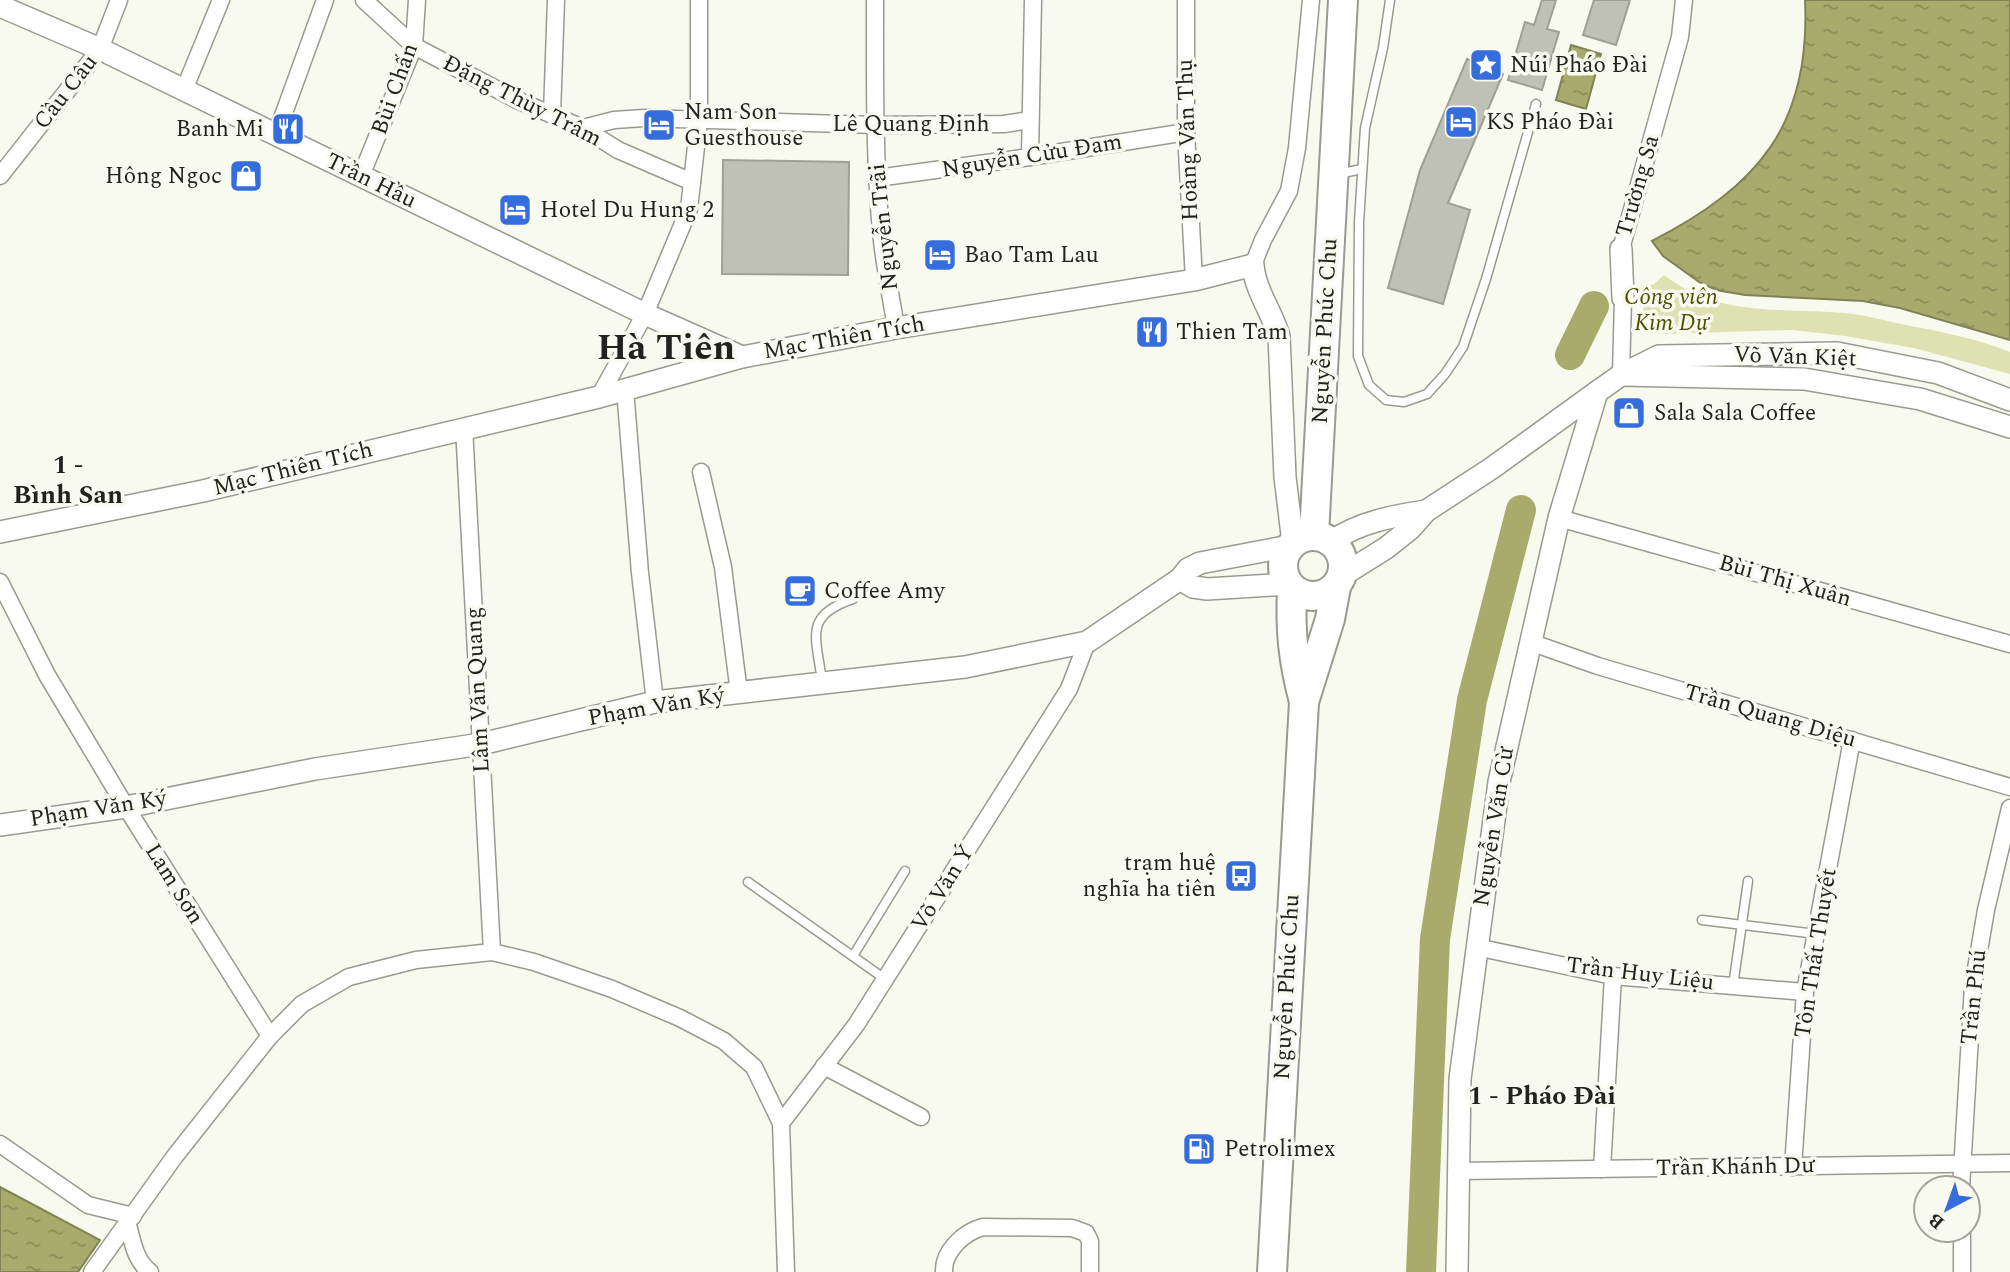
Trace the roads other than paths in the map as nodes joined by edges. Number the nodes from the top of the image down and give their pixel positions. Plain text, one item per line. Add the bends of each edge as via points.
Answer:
1 (119, 0) edge
2 (221, 0) edge
3 (325, 0) edge
4 (364, 0) edge
5 (417, 0) edge
6 (556, 0) edge
7 (699, 0) edge
8 (875, 0) edge
9 (1033, 0) edge
10 (1185, 0) edge
11 (1311, 0) edge
12 (1343, 0) edge
13 (1390, 0) edge
14 (1684, 0) edge
15 (3, 7) edge
16 (414, 47) junction
17 (100, 49) junction
18 (184, 90) junction
19 (1536, 104) dead end
20 (552, 114) junction
21 (699, 120) junction
22 (1030, 120) junction
23 (874, 125) junction
24 (583, 128) junction
25 (1186, 132) junction
26 (276, 135) junction
27 (1030, 157) junction
28 (1362, 169) junction
29 (1332, 175) junction
30 (0, 176) edge
31 (361, 176) junction
32 (877, 178) junction
33 (692, 182) junction
34 (1621, 249) joint
35 (1253, 265) junction
36 (1194, 280) junction
37 (1623, 298) joint
38 (645, 314) junction
39 (896, 328) junction
40 (742, 357) junction
41 (1621, 375) junction
42 (625, 389) junction
43 (1597, 392) junction
44 (599, 397) junction
45 (2010, 400) edge
46 (464, 427) junction
47 (2010, 427) edge
48 (701, 472) dead end
49 (1426, 511) junction
50 (1559, 518) junction
51 (0, 532) edge
52 (1307, 541) junction
53 (1180, 579) junction
54 (1339, 581) junction
55 (0, 582) edge
56 (1291, 586) junction
57 (853, 599) dead end
58 (1087, 642) junction
59 (1530, 642) junction
60 (2010, 644) edge
61 (822, 682) junction
62 (739, 692) junction
63 (655, 702) junction
64 (1304, 702) junction
65 (1852, 740) junction
66 (481, 744) junction
67 (2010, 786) edge
68 (126, 807) junction
69 (2010, 808) edge
70 (0, 825) edge
71 (905, 871) dead end
72 (748, 881) dead end
73 (1748, 881) dead end
74 (1702, 920) dead end
75 (1743, 924) junction
76 (1816, 934) junction
77 (1476, 947) junction
78 (492, 953) junction
79 (853, 956) junction
80 (1613, 976) junction
81 (885, 979) junction
82 (1733, 986) junction
83 (1805, 992) junction
84 (270, 1037) junction
85 (824, 1066) junction
86 (921, 1117) dead end
87 (781, 1123) junction
88 (0, 1144) edge
89 (2010, 1163) edge
90 (1961, 1164) junction
91 (1793, 1167) junction
92 (1602, 1169) junction
93 (1460, 1171) junction
94 (1961, 1174) edge
95 (130, 1220) junction
96 (1962, 1244) edge
97 (92, 1272) edge
98 (150, 1272) edge
99 (786, 1272) edge
100 (944, 1272) edge
101 (1090, 1272) edge
102 (1272, 1272) edge
103 (1457, 1272) edge
104 (1962, 1272) edge

1 - 17 street, Cầu Câu
2 - 18 street
3 - 26 street
4 - 16 street, Đặng Thùy Trâm
5 - 16 street, Bùi Chấn
6 - 20 street
7 - 21 street
8 - 23 street, Nguyễn Trãi
9 - 22 street
10 - 25 street, Hoàng Văn Thụ
11 - 35 street via 1289,191
12 - 29 highway, Nguyễn Phúc Chu
13 - 28 lane via 1365,128
14 - 34 street, Trường Sa via 1680,37
15 - 17 street, Trần Hầu
16 - 20 street, Đặng Thùy Trâm
16 - 31 street, Bùi Chấn
17 - 18 street, Trần Hầu
17 - 30 street, Cầu Câu
18 - 26 street, Trần Hầu
19 - 28 lane via 1463,347 1427,394 1404,402 1386,400 1369,385 1358,356
20 - 24 street, Đặng Thùy Trâm
21 - 23 street, Lê Quang Định
21 - 24 street, Lê Quang Định via 614,120
21 - 33 street
22 - 23 street, Lê Quang Định
22 - 27 street
23 - 32 street, Nguyễn Trãi
24 - 33 street, Đặng Thùy Trâm via 618,150
25 - 27 street, Nguyễn Cửu Đam
25 - 36 street, Hoàng Văn Thụ
26 - 31 street, Trần Hầu
27 - 32 street, Nguyễn Cửu Đam
28 - 29 lane
29 - 52 highway, Nguyễn Phúc Chu
31 - 38 street, Trần Hầu
32 - 39 street, Nguyễn Trãi
33 - 38 street via 689,209
34 - 37 street, Trường Sa
35 - 36 street, Mạc Thiên Tích
35 - 52 street via 1254,281 1279,336 1285,477
36 - 39 street, Mạc Thiên Tích
37 - 41 street, Trường Sa
38 - 40 street, Trần Hầu
38 - 44 street
39 - 40 street, Mạc Thiên Tích
40 - 42 street, Mạc Thiên Tích
41 - 43 street, Võ Văn Kiệt
41 - 45 street, Võ Văn Kiệt via 1659,356 1837,354 1938,373
41 - 47 street, Võ Văn Kiệt via 1804,379 1920,399
42 - 44 street, Mạc Thiên Tích
42 - 63 street
43 - 49 street, Võ Văn Kiệt
43 - 50 street, Nguyễn Văn Cừ
44 - 46 street, Mạc Thiên Tích
46 - 51 street, Mạc Thiên Tích via 204,491
46 - 66 street, Lâm Văn Quang
48 - 62 street via 723,566
49 - 52 street, Võ Văn Kiệt
49 - 54 street, Võ Văn Kiệt via 1410,529
50 - 59 street, Nguyễn Văn Cừ
50 - 60 street, Bùi Thị Xuân
52 - 53 street, Phạm Văn Ký via 1200,563
52 - 54 highway via 1342,555
52 - 56 highway via 1283,565
53 - 56 street via 1207,589
53 - 58 street, Phạm Văn Ký
54 - 56 highway via 1319,596
54 - 64 highway, Nguyễn Phúc Chu
55 - 68 street, Lam Sơn via 47,675
56 - 64 highway, Nguyễn Phúc Chu via 1294,663
57 - 61 lane via 834,605 816,626
58 - 61 street, Phạm Văn Ký via 965,667
58 - 81 street, Võ Văn Ý via 1069,689
59 - 65 street, Trần Quang Diệu
59 - 77 street, Nguyễn Văn Cừ via 1499,782
61 - 62 street, Phạm Văn Ký
62 - 63 street, Phạm Văn Ký
63 - 66 street, Phạm Văn Ký
64 - 102 highway, Nguyễn Phúc Chu
65 - 67 street, Trần Quang Diệu
65 - 76 street, Tôn Thất Thuyết
66 - 68 street, Phạm Văn Ký via 315,769
66 - 78 street, Lâm Văn Quang
68 - 70 street, Phạm Văn Ký
68 - 84 street, Lam Sơn
69 - 90 street, Trần Phú via 1973,986
71 - 79 lane
72 - 79 lane
73 - 75 lane
74 - 75 lane
75 - 76 lane
75 - 82 lane
76 - 83 street, Tôn Thất Thuyết
77 - 80 street, Trần Huy Liệu
77 - 93 street, Nguyễn Văn Cừ via 1460,1079
78 - 84 street via 416,960 349,977 302,1004
78 - 87 street via 612,989 724,1041 754,1067
79 - 81 lane
80 - 82 street, Trần Huy Liệu
80 - 92 street
81 - 85 street, Võ Văn Ý
82 - 83 street, Trần Huy Liệu
83 - 91 street, Tôn Thất Thuyết
84 - 95 street
85 - 86 street
85 - 87 street, Võ Văn Ý
87 - 99 street
88 - 95 street via 88,1205
89 - 90 street, Trần Khánh Dư
90 - 91 street, Trần Khánh Dư
90 - 94 street, Trần Phú
91 - 92 street, Trần Khánh Dư
92 - 93 street, Trần Khánh Dư
93 - 103 street, Nguyễn Văn Cừ
95 - 97 street
95 - 98 street via 137,1256
96 - 104 street
100 - 101 street via 952,1249 969,1231 983,1227 1072,1228 1086,1233

